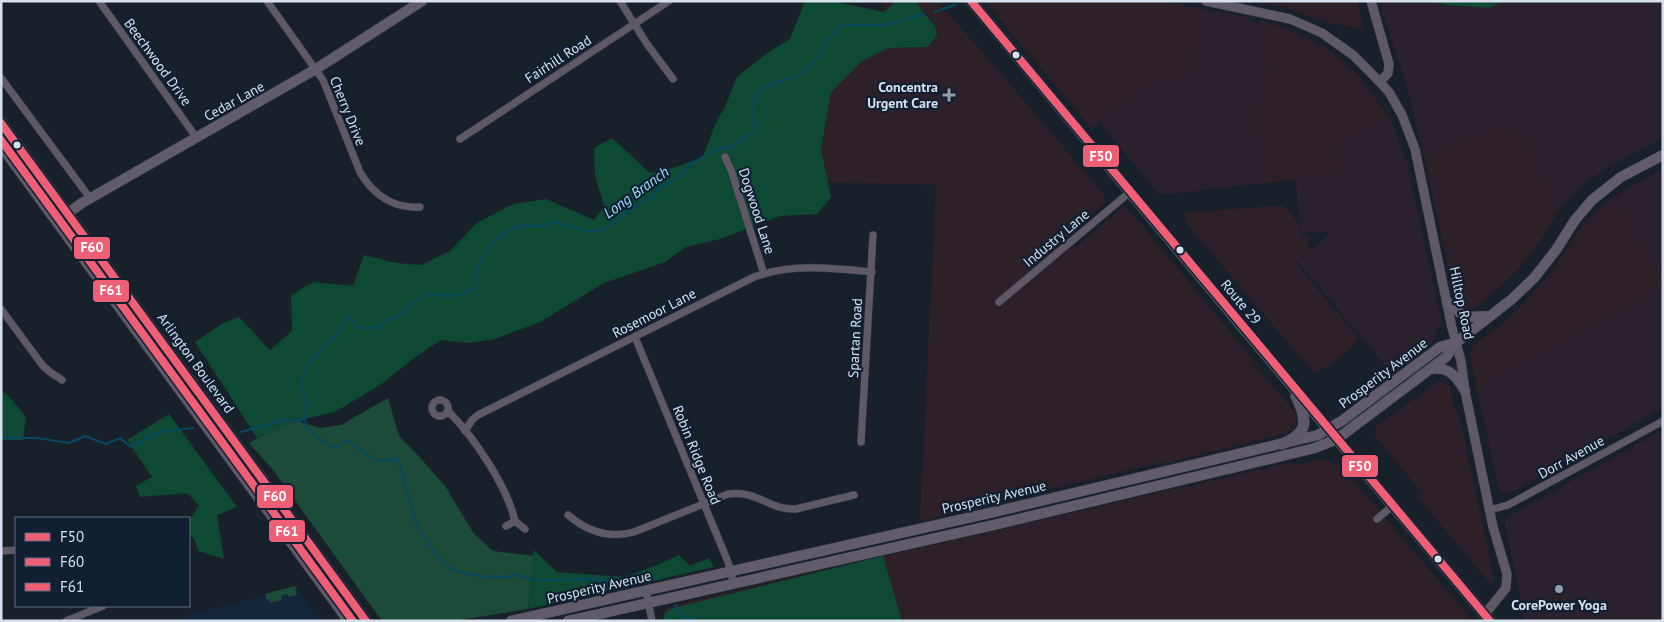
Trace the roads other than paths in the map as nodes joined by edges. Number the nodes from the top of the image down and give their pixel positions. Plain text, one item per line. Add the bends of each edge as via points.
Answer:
1 (99, 1) edge
2 (266, 1) edge
3 (422, 1) edge
4 (620, 1) edge
5 (669, 1) edge
6 (971, 1) edge
7 (1206, 1) edge
8 (1371, 1) edge
9 (634, 24) junction
10 (316, 69) junction
11 (1, 78) edge
12 (673, 79) dead end
13 (1380, 82) junction
14 (2, 125) edge
15 (196, 137) junction
16 (460, 139) dead end
17 (1, 145) edge
18 (1663, 155) edge
19 (725, 157) dead end
20 (1130, 192) junction
21 (90, 198) junction
22 (420, 207) dead end
23 (67, 213) junction
24 (57, 221) junction
25 (873, 235) dead end
26 (872, 272) junction
27 (764, 274) junction
28 (999, 302) dead end
29 (1447, 302) junction
30 (1, 309) edge
31 (1492, 316) junction
32 (635, 337) junction
33 (1456, 342) junction
34 (1431, 368) junction
35 (62, 380) dead end
36 (1290, 383) junction
37 (1465, 391) junction
38 (448, 412) dead end
39 (1663, 421) edge
40 (1330, 430) junction
41 (465, 431) junction
42 (1337, 439) junction
43 (861, 442) dead end
44 (1282, 444) junction
45 (854, 495) dead end
46 (703, 504) junction
47 (1392, 506) junction
48 (1490, 510) junction
49 (568, 515) dead end
50 (1377, 519) dead end
51 (515, 522) junction
52 (506, 526) dead end
53 (524, 529) dead end
54 (15, 550) edge
55 (1, 551) edge
56 (731, 571) junction
57 (734, 584) junction
58 (646, 591) junction
59 (648, 603) junction
60 (101, 607) edge
61 (346, 618) edge
62 (1488, 618) edge
63 (66, 621) edge
64 (366, 621) edge
65 (511, 621) edge
66 (568, 621) edge
67 (652, 621) edge

1 - 15 street, Beechwood Drive
2 - 10 street, Cherry Drive
3 - 10 main road, Cedar Lane
4 - 9 street
5 - 9 street, Fairhill Road
6 - 20 main road, Route 29
7 - 13 street, Hilltop Road via 1287,19 1322,33 1353,55
8 - 13 street via 1390,68
9 - 12 street
9 - 16 street, Fairhill Road
10 - 15 main road, Cedar Lane
10 - 22 street, Cherry Drive via 328,90 360,172 371,189 387,201 406,207
11 - 21 street
13 - 29 street, Hilltop Road via 1398,107 1411,136
14 - 23 main road, Arlington Boulevard
15 - 21 main road, Cedar Lane
17 - 24 main road, Arlington Boulevard
18 - 31 main road, Prosperity Avenue via 1621,177 1592,200 1534,278
19 - 27 street, Dogwood Lane via 732,170
20 - 28 street, Industry Lane
20 - 36 main road, Route 29
21 - 23 main road, Cedar Lane
23 - 24 main road, Cedar Lane
23 - 64 main road, Arlington Boulevard
24 - 61 main road, Arlington Boulevard
25 - 26 street, Spartan Road
26 - 27 street, Rosemoor Lane via 810,268
26 - 43 street, Spartan Road
27 - 32 street, Rosemoor Lane
29 - 31 main road via 1465,317
29 - 33 street, Hilltop Road
30 - 35 street via 43,366
31 - 33 main road, Prosperity Avenue
32 - 41 street, Rosemoor Lane via 478,416
32 - 46 street, Robin Ridge Road
33 - 34 main road, Prosperity Avenue via 1446,357
33 - 37 street, Hilltop Road
33 - 40 main road, Prosperity Avenue via 1440,347
34 - 37 main road via 1449,371
34 - 42 main road, Prosperity Avenue
36 - 40 main road, Route 29
36 - 44 main road via 1303,410 1305,424 1296,437
37 - 48 street, Hilltop Road
38 - 41 street
39 - 48 street, Dorr Avenue via 1508,505
40 - 42 main road, Route 29
40 - 44 main road, Prosperity Avenue
41 - 51 street via 498,477
42 - 47 main road, Route 29
42 - 57 main road, Prosperity Avenue via 1314,448 1219,471
44 - 56 main road, Prosperity Avenue
45 - 46 street via 796,509 778,508 749,494 739,493
46 - 49 street via 619,535 591,530
46 - 56 street, Robin Ridge Road
47 - 50 street
47 - 62 main road, Route 29
48 - 62 street, Hilltop Road via 1507,574 1506,588
51 - 52 street
51 - 53 street
54 - 55 street
56 - 57 street, Robin Ridge Road
56 - 58 main road, Prosperity Avenue
57 - 59 main road, Prosperity Avenue
58 - 59 street
58 - 65 main road, Prosperity Avenue
59 - 66 main road, Prosperity Avenue
59 - 67 street
60 - 63 street

